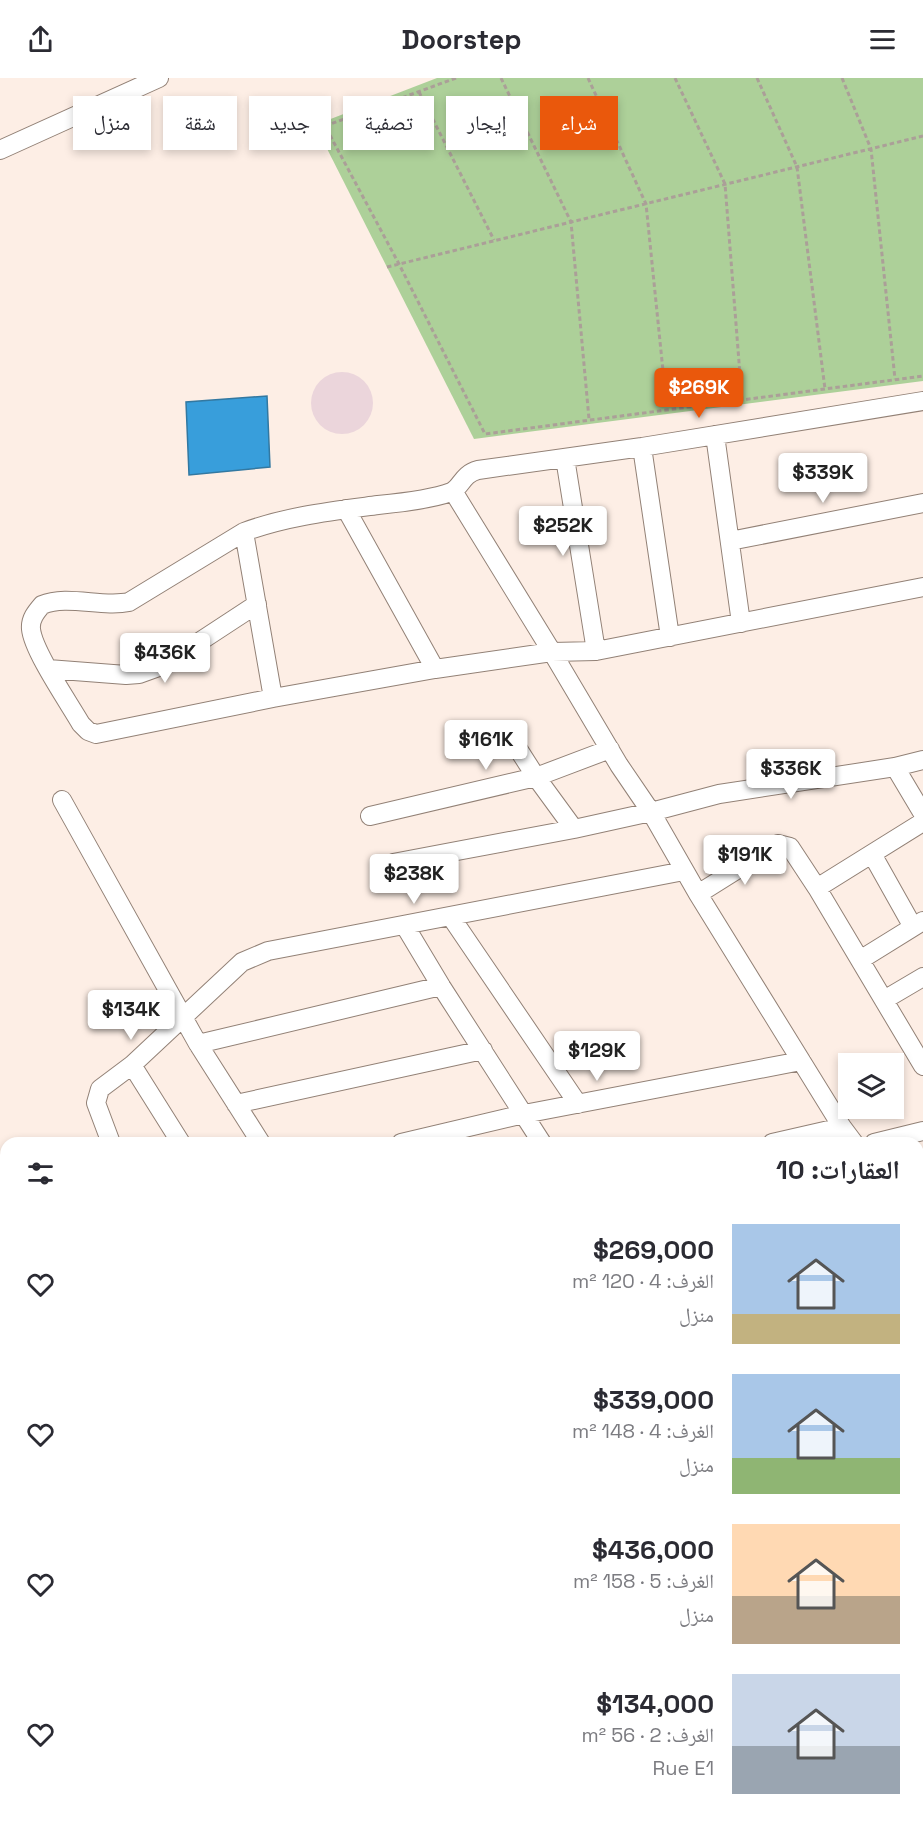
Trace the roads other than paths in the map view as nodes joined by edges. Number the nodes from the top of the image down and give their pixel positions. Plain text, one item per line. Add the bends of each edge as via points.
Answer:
1 (159, 78) edge
2 (0, 150) edge
3 (923, 401) edge
4 (715, 435) junction
5 (642, 447) junction
6 (566, 458) junction
7 (453, 491) junction
8 (923, 503) edge
9 (346, 509) junction
10 (244, 532) junction
11 (730, 541) junction
12 (923, 587) edge
13 (257, 604) junction
14 (741, 623) junction
15 (669, 637) junction
16 (596, 651) junction
17 (552, 652) junction
18 (48, 669) junction
19 (435, 669) junction
20 (273, 698) junction
21 (513, 741) dead end
22 (610, 749) junction
23 (923, 760) edge
24 (895, 767) junction
25 (536, 777) junction
26 (62, 800) dead end
27 (651, 812) junction
28 (923, 814) edge
29 (370, 816) dead end
30 (923, 822) edge
31 (574, 829) junction
32 (872, 854) junction
33 (393, 863) dead end
34 (684, 871) junction
35 (817, 888) junction
36 (698, 894) junction
37 (451, 916) junction
38 (918, 924) edge
39 (405, 926) junction
40 (860, 960) junction
41 (923, 977) edge
42 (441, 986) junction
43 (884, 1000) junction
44 (183, 1017) junction
45 (198, 1044) junction
46 (918, 1045) edge
47 (483, 1050) junction
48 (801, 1061) junction
49 (132, 1065) junction
50 (923, 1066) edge
51 (236, 1104) junction
52 (578, 1104) junction
53 (524, 1114) junction
54 (842, 1127) junction
55 (923, 1132) edge
56 (109, 1137) edge
57 (177, 1137) edge
58 (257, 1137) edge
59 (426, 1137) edge
60 (538, 1137) edge
61 (798, 1137) edge
62 (850, 1137) edge
63 (901, 1137) edge

1 - 2 street
3 - 4 street
4 - 5 street
4 - 11 street
5 - 6 street
5 - 15 street
6 - 7 street via 470,472
6 - 16 street
7 - 9 street
7 - 17 street
8 - 11 street
9 - 10 street
9 - 19 street
10 - 13 street
10 - 18 street via 129,602 58,601 42,605 30,628
11 - 14 street
12 - 14 street
13 - 18 street via 151,670 126,675
13 - 20 street
14 - 15 street
15 - 16 street
16 - 17 street
17 - 19 street
17 - 22 street
18 - 20 street via 81,724 96,734
19 - 20 street
21 - 25 street
22 - 25 street
22 - 27 street
23 - 24 street
24 - 27 street via 719,794
24 - 28 street
25 - 29 street
25 - 31 street
26 - 44 street
27 - 31 street
27 - 34 street
30 - 32 street
31 - 33 street
32 - 35 street
32 - 38 street
34 - 36 street
34 - 37 street
35 - 36 street via 790,847 778,844
35 - 40 street
36 - 48 street
37 - 39 street
37 - 52 street
38 - 40 street
39 - 42 street
39 - 44 street via 255,955 242,962
40 - 43 street
41 - 43 street
42 - 45 street
42 - 47 street
43 - 46 street
44 - 45 street
44 - 49 street
45 - 51 street
46 - 50 street
47 - 51 street
47 - 53 street
48 - 52 street
48 - 54 street
49 - 56 street via 96,1096
49 - 57 street
51 - 58 street
52 - 53 street
53 - 59 street
53 - 60 street
54 - 61 street
54 - 62 street
55 - 63 street

